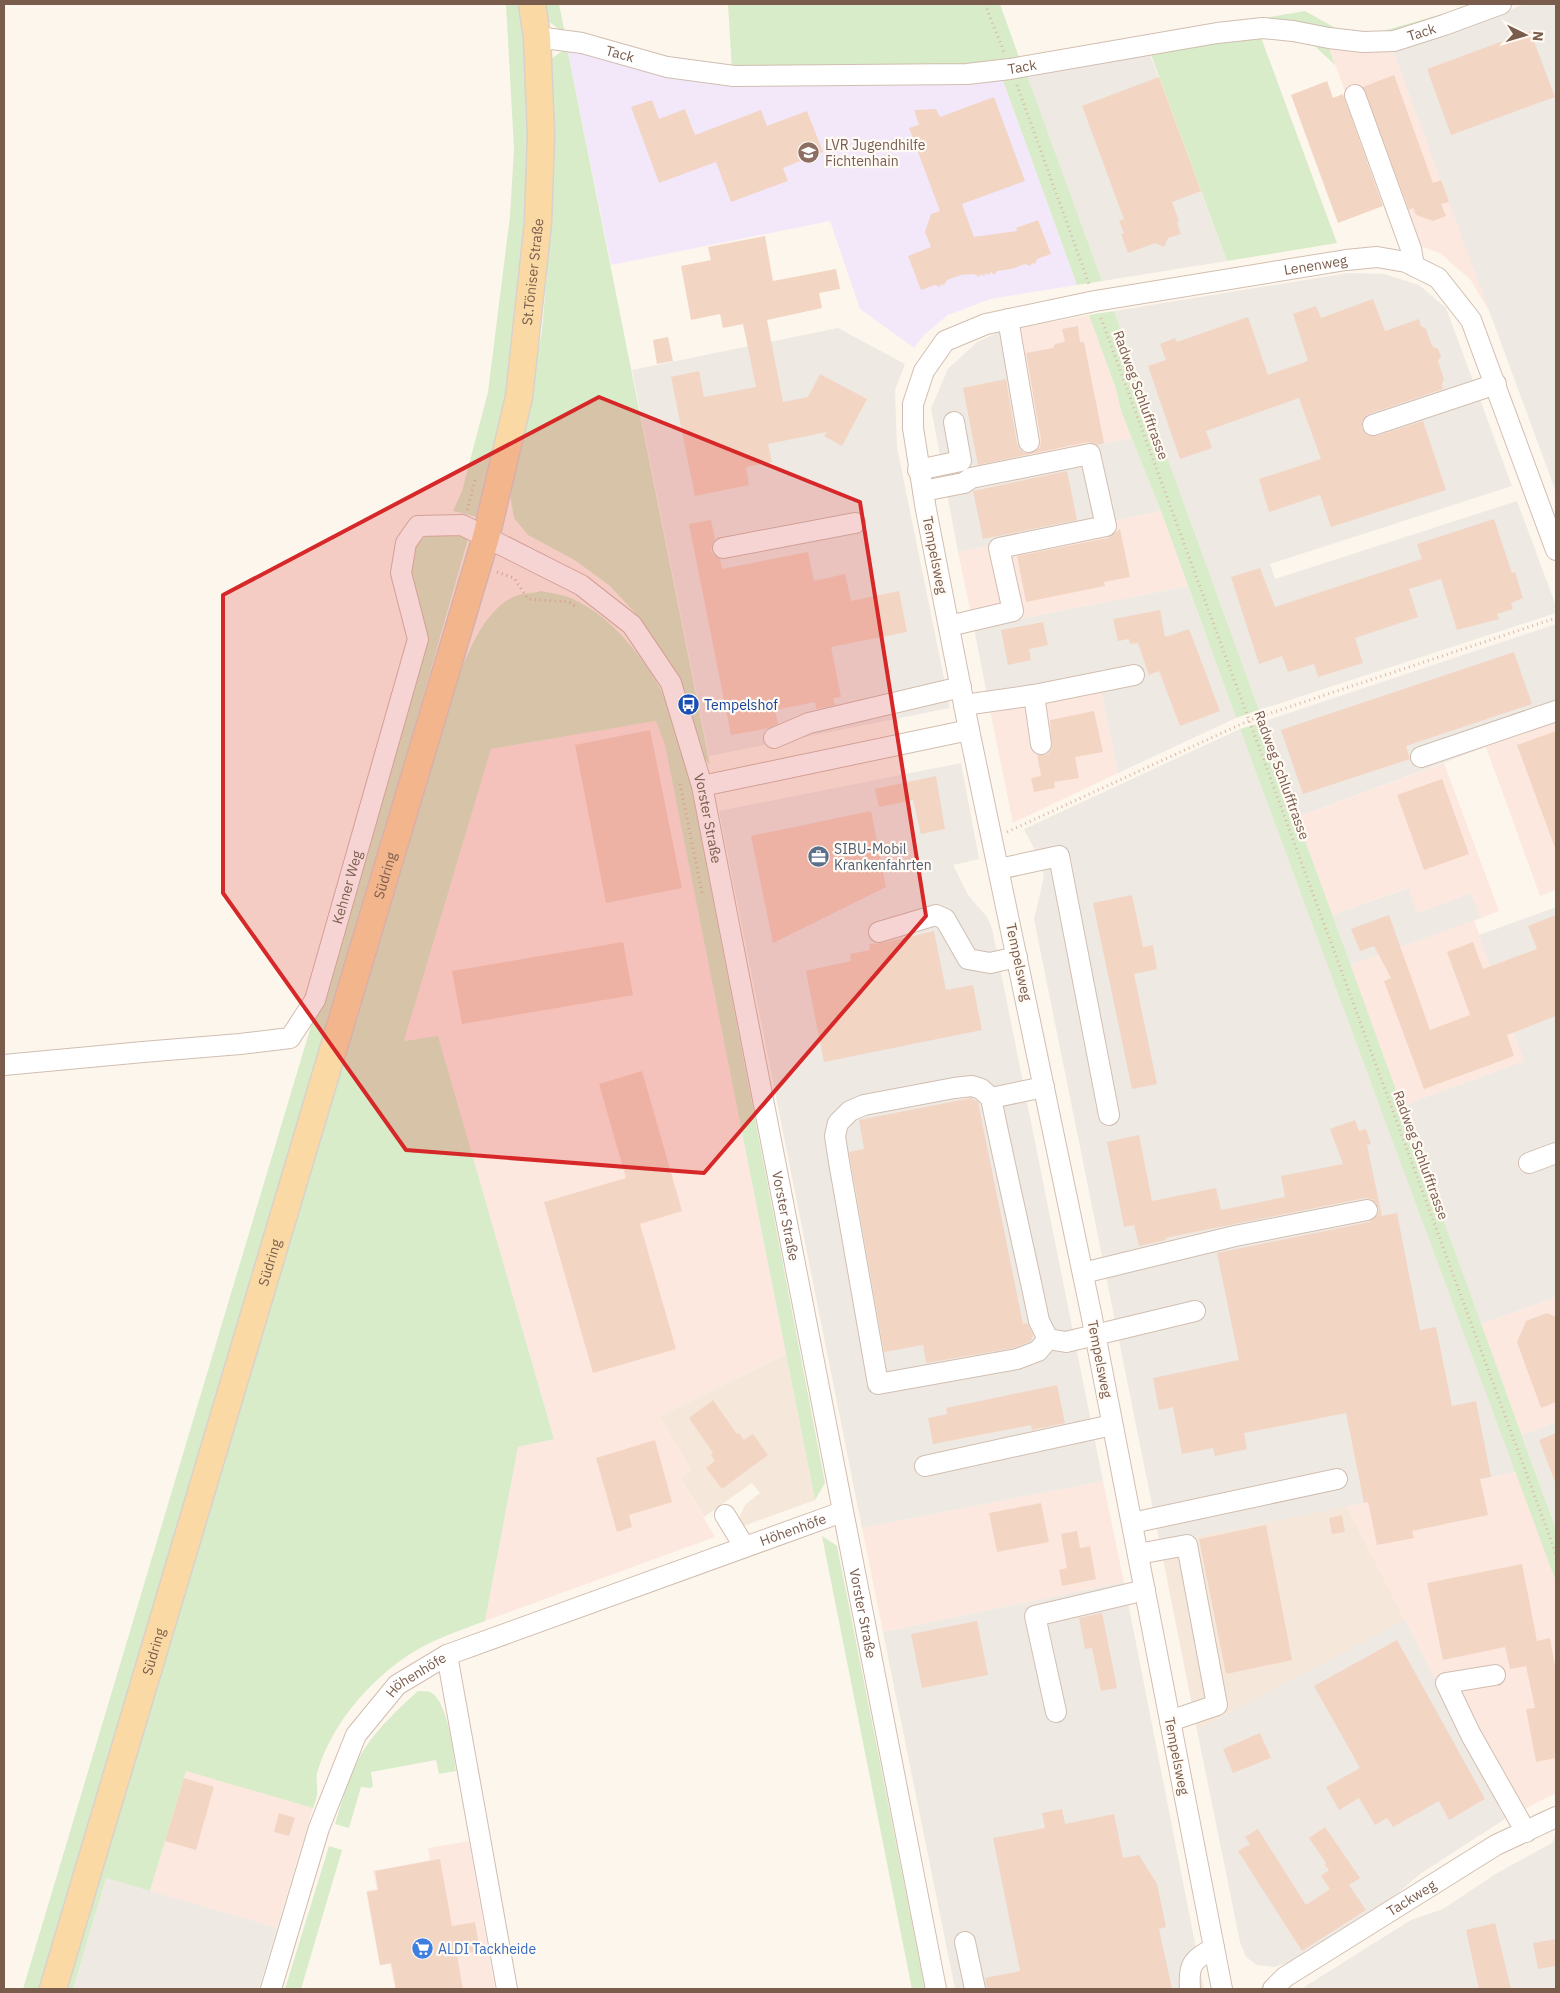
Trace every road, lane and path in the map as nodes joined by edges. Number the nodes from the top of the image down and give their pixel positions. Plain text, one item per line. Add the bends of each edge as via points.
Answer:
1 (532, 4) edge
2 (986, 4) edge
3 (1501, 4) edge
4 (537, 37) junction
5 (1010, 69) junction
6 (1355, 95) dead end
7 (1414, 266) junction
8 (1094, 301) junction
9 (1008, 319) junction
10 (921, 379) joint
11 (1496, 384) junction
12 (954, 422) dead end
13 (1373, 426) dead end
14 (1028, 442) dead end
15 (918, 470) junction
16 (923, 491) junction
17 (855, 523) dead end
18 (486, 537) junction
19 (723, 548) dead end
20 (1556, 550) edge
21 (478, 566) junction
22 (576, 607) dead end
23 (1556, 618) edge
24 (949, 626) junction
25 (1134, 675) dead end
26 (1034, 694) junction
27 (963, 696) junction
28 (1556, 711) edge
29 (1250, 720) junction
30 (969, 730) junction
31 (774, 738) dead end
32 (1041, 744) dead end
33 (1421, 757) dead end
34 (679, 780) dead end
35 (702, 786) junction
36 (993, 838) junction
37 (999, 869) junction
38 (702, 894) dead end
39 (879, 932) dead end
40 (1018, 956) junction
41 (4, 1065) edge
42 (1044, 1087) junction
43 (990, 1098) junction
44 (1110, 1115) dead end
45 (1556, 1153) edge
46 (1529, 1163) dead end
47 (1367, 1210) dead end
48 (1083, 1274) junction
49 (1195, 1311) dead end
50 (1095, 1334) junction
51 (1048, 1339) junction
52 (1112, 1425) junction
53 (925, 1466) dead end
54 (1337, 1479) dead end
55 (842, 1512) junction
56 (725, 1515) dead end
57 (1132, 1523) junction
58 (744, 1546) junction
59 (1138, 1554) junction
60 (1556, 1554) edge
61 (1144, 1590) junction
62 (447, 1655) junction
63 (1495, 1675) dead end
64 (1056, 1712) dead end
65 (1170, 1720) junction
66 (1556, 1817) edge
67 (1526, 1832) junction
68 (965, 1942) dead end
69 (1214, 1948) junction
70 (53, 1989) edge
71 (271, 1989) edge
72 (507, 1989) edge
73 (936, 1989) edge
74 (975, 1989) edge
75 (1190, 1989) edge
76 (1222, 1989) edge
77 (1273, 1989) edge

1 - 4 main road, St.Töniser Straße
2 - 5 path, Radweg Schlufftrasse
3 - 5 street, Tack via 1394,42 1363,42 1263,28
4 - 5 street, Tack via 582,43 667,67 734,76 967,74
4 - 18 main road, St.Töniser Straße via 541,136 538,223 519,397
5 - 8 path, Radweg Schlufftrasse
6 - 7 street via 1411,248
7 - 8 street, Lenenweg via 1377,258 1346,260
7 - 11 street, Lenenweg via 1438,278 1471,320
8 - 9 street, Lenenweg
8 - 29 path, Radweg Schlufftrasse
9 - 10 street, Lenenweg via 986,324 945,341
9 - 14 street
10 - 15 street, Tempelsweg via 913,404
11 - 13 street
11 - 20 street, Lenenweg
12 - 15 street via 961,461
15 - 16 street, Tempelsweg
16 - 24 street, Tempelsweg
16 - 24 street via 1090,454 1106,526 999,548 1013,611
17 - 19 street
18 - 21 main road, Südring
18 - 35 street, Vorster Straße via 581,585 632,625 671,683
18 - 41 street, Kehner Weg via 462,525 418,526 406,543 401,573 418,639 315,1000 290,1038
21 - 22 path via 514,578 528,599 569,602
21 - 70 main road, Südring
23 - 29 path
24 - 27 street, Tempelsweg
25 - 26 street
26 - 27 street
26 - 32 street
27 - 30 street, Tempelsweg
27 - 31 street via 809,724
28 - 33 street
29 - 36 path
29 - 60 path, Radweg Schlufftrasse
30 - 35 street
30 - 36 street, Tempelsweg
34 - 38 path
35 - 55 street, Vorster Straße
36 - 37 street, Tempelsweg
37 - 40 street, Tempelsweg
37 - 44 street via 1059,856
39 - 40 street via 936,915 945,919 968,959 990,962
40 - 42 street, Tempelsweg
42 - 43 street
42 - 48 street, Tempelsweg
43 - 51 street via 1039,1321
43 - 51 street via 972,1086 954,1088 864,1105 850,1111 838,1123 839,1162 878,1384 1017,1359 1038,1351
45 - 46 street
47 - 48 street via 1235,1236
48 - 50 street, Tempelsweg
49 - 50 street
50 - 51 street via 1066,1342
50 - 52 street, Tempelsweg
52 - 53 street
52 - 57 street, Tempelsweg
54 - 57 street
55 - 58 street, Höhenhöfe
55 - 73 street, Vorster Straße
56 - 58 street, Höhenhöfe
57 - 59 street, Tempelsweg
58 - 62 street, Höhenhöfe
59 - 61 street, Tempelsweg
59 - 65 street via 1187,1544 1217,1705
61 - 64 street via 1036,1616
61 - 65 street, Tempelsweg
62 - 71 street, Höhenhöfe via 398,1685 356,1735 319,1828
62 - 72 street
63 - 67 street via 1446,1683 1471,1736
65 - 69 street, Tempelsweg
66 - 67 street, Tackweg
67 - 77 street, Tackweg via 1496,1846 1285,1977
68 - 74 street
69 - 75 street via 1196,1958 1190,1968
69 - 76 street, Tempelsweg

